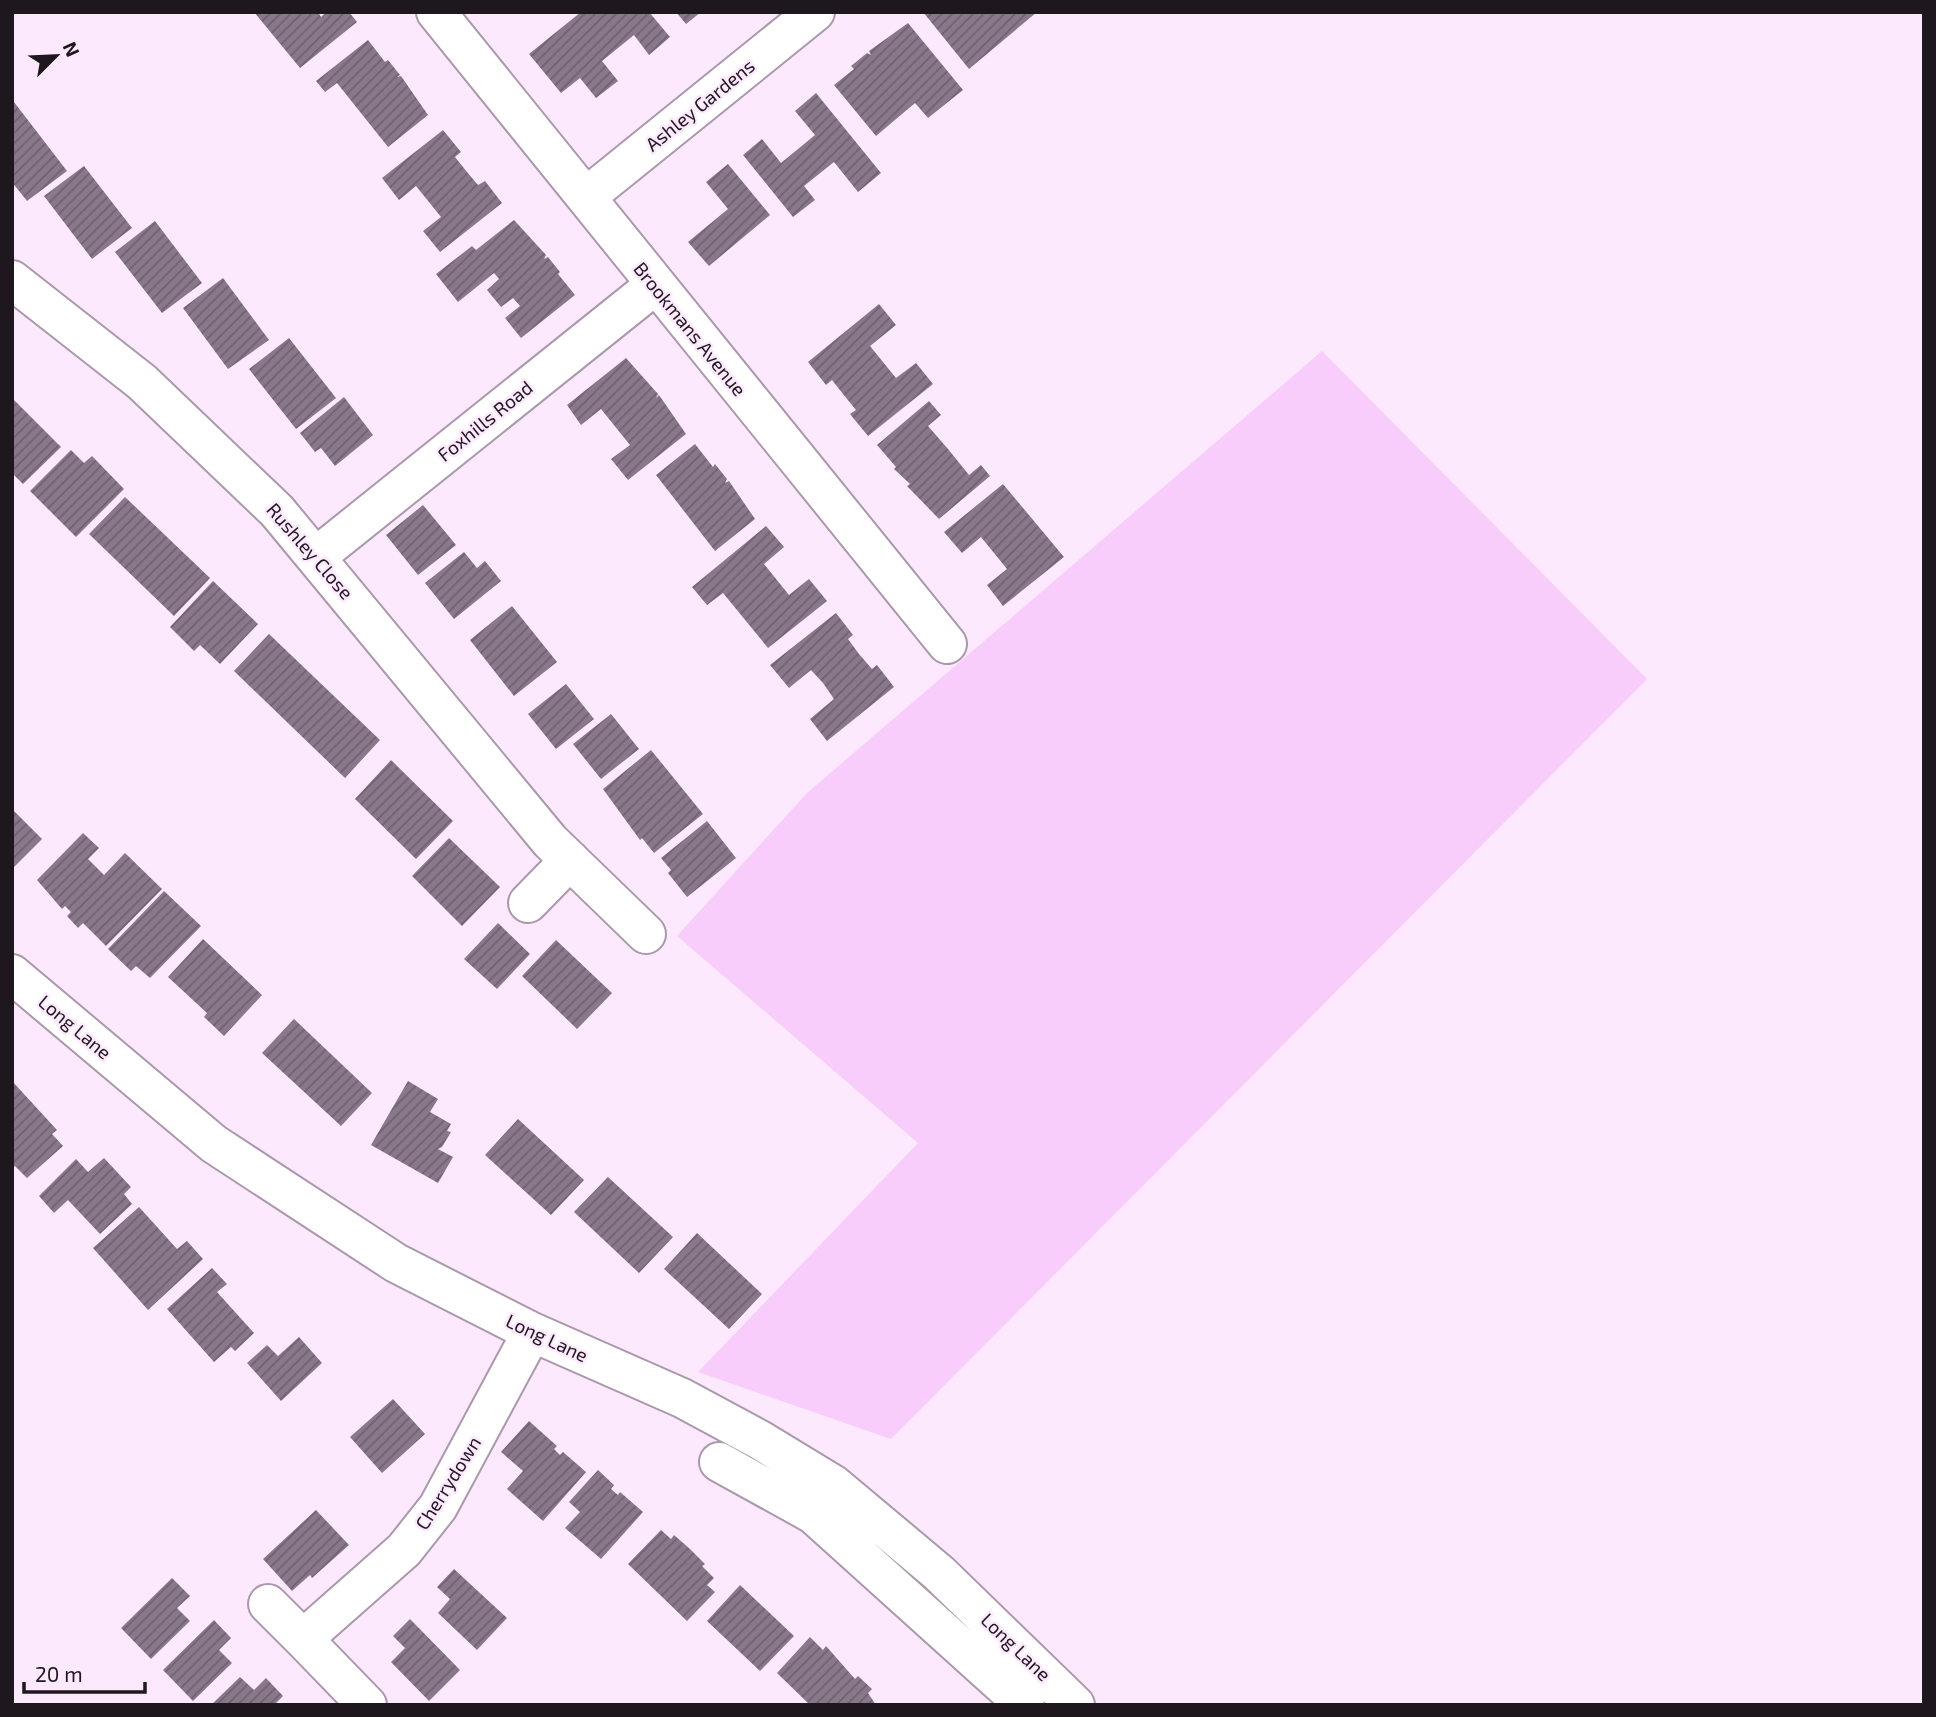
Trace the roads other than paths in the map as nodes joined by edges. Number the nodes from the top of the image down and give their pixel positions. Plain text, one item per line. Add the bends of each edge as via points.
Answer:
1 (436, 12) edge
2 (815, 12) edge
3 (586, 197) junction
4 (12, 280) edge
5 (654, 286) junction
6 (317, 556) junction
7 (947, 644) dead end
8 (570, 860) junction
9 (528, 904) dead end
10 (646, 934) dead end
11 (12, 974) edge
12 (532, 1332) junction
13 (719, 1462) dead end
14 (823, 1499) junction
15 (268, 1604) dead end
16 (303, 1639) junction
17 (1045, 1699) edge
18 (367, 1705) edge

1 - 3 street, Brookmans Avenue
2 - 3 street, Ashley Gardens
3 - 5 street, Brookmans Avenue
4 - 6 street, Rushley Close via 142,382
5 - 6 street, Foxhills Road
5 - 7 street, Brookmans Avenue
6 - 8 street, Rushley Close
8 - 9 street
8 - 10 street, Rushley Close
11 - 12 street, Long Lane via 214,1144 396,1263
12 - 14 street, Long Lane via 682,1398 760,1440
12 - 16 street, Cherrydown via 438,1507 404,1550
13 - 14 street
14 - 17 street, Long Lane via 939,1573
15 - 16 street
16 - 18 street

